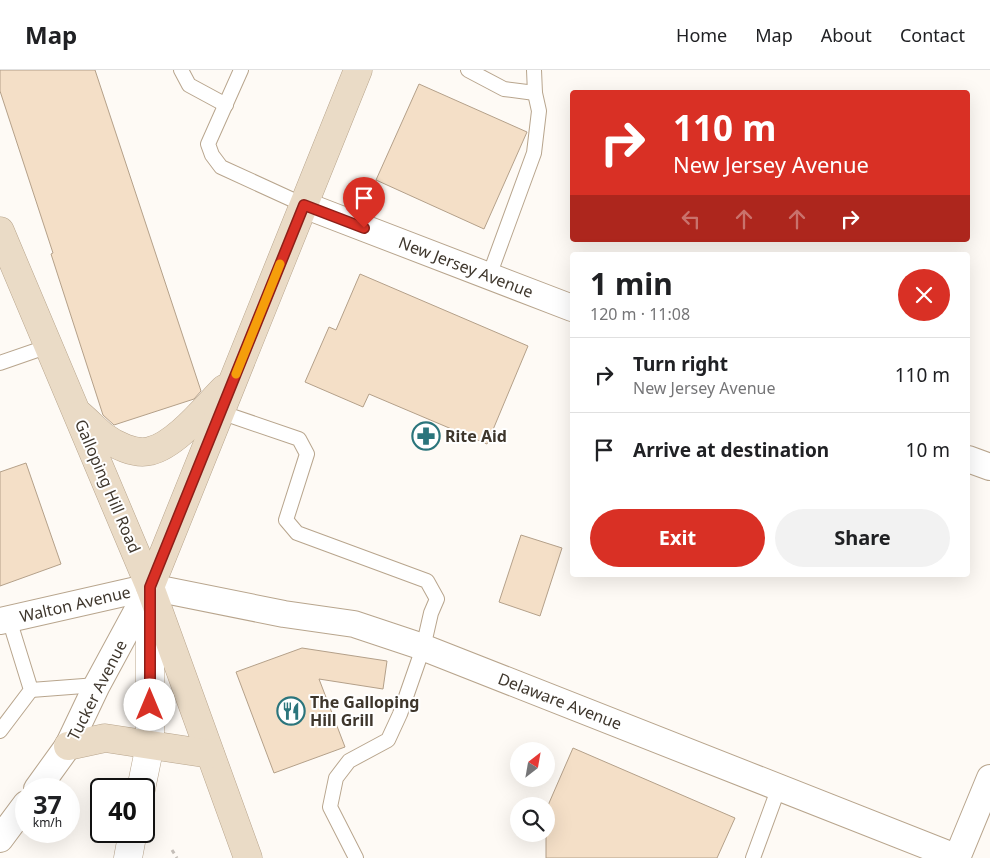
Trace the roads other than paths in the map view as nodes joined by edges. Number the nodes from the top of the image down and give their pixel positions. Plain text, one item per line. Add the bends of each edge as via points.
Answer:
1 (181, 70) edge
2 (241, 70) edge
3 (358, 70) edge
4 (468, 70) edge
5 (534, 70) edge
6 (534, 92) junction
7 (226, 105) junction
8 (304, 205) junction
9 (0, 231) edge
10 (489, 276) junction
11 (570, 307) edge
12 (49, 346) junction
13 (0, 363) edge
14 (234, 379) junction
15 (76, 410) junction
16 (220, 412) junction
17 (970, 460) edge
18 (990, 468) edge
19 (150, 587) junction
20 (4, 620) edge
21 (423, 648) junction
22 (97, 685) junction
23 (31, 690) junction
24 (0, 731) edge
25 (150, 745) junction
26 (68, 746) junction
27 (210, 754) junction
28 (45, 778) edge
29 (144, 778) edge
30 (990, 778) edge
31 (779, 787) junction
32 (15, 819) edge
33 (0, 839) edge
34 (131, 843) edge
35 (128, 858) edge
36 (248, 858) edge
37 (356, 858) edge
38 (753, 858) edge
39 (958, 858) edge

1 - 7 lane via 189,85
2 - 7 lane
3 - 8 main road
4 - 6 lane via 504,89
5 - 6 lane
6 - 10 lane via 540,111 534,153
7 - 8 lane via 208,144 221,167
8 - 10 street, New Jersey Avenue
8 - 14 main road
9 - 12 main road, Galloping Hill Road
10 - 11 street, New Jersey Avenue
12 - 13 lane
12 - 15 main road, Galloping Hill Road
14 - 15 main road via 176,437 151,451 139,452 120,446
14 - 16 main road
15 - 19 main road, Galloping Hill Road
16 - 19 main road
16 - 21 lane via 299,439 307,454 286,520 297,533 427,581 436,599
17 - 18 street
19 - 20 street, Walton Avenue
19 - 21 street, Delaware Avenue via 284,614 354,624
19 - 22 street, Tucker Avenue
19 - 25 street
19 - 27 main road, Galloping Hill Road
20 - 23 lane
21 - 31 street, Delaware Avenue
21 - 37 lane via 388,740 349,760 336,778 330,806
22 - 23 lane
22 - 26 street, Tucker Avenue
23 - 24 lane
25 - 26 main road via 105,738
25 - 27 main road
25 - 29 street
26 - 28 street, Tucker Avenue
27 - 36 main road, Galloping Hill Road
30 - 39 street
31 - 38 lane
31 - 39 street, Delaware Avenue
32 - 33 street
34 - 35 street

